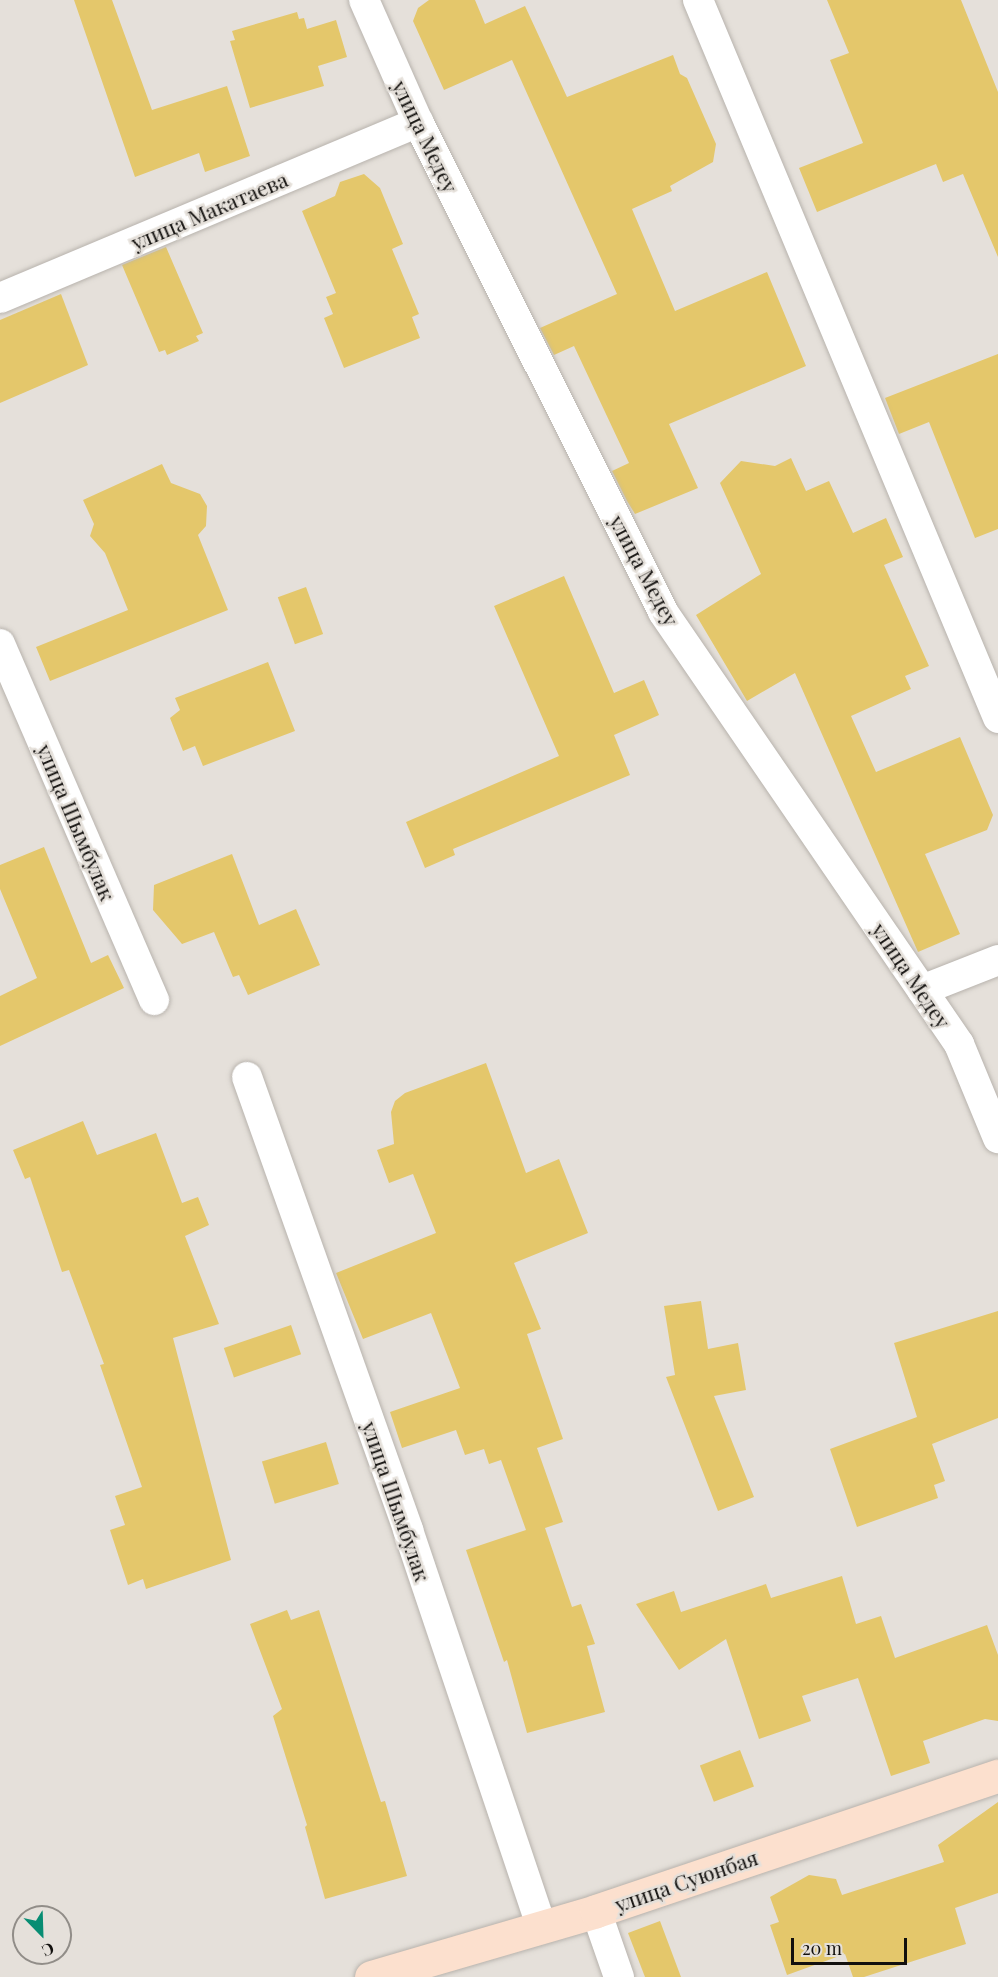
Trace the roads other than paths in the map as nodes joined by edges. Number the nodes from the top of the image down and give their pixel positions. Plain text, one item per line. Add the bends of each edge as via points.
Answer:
1 (364, 0) edge
2 (698, 0) edge
3 (418, 122) junction
4 (0, 298) edge
5 (0, 644) edge
6 (998, 718) edge
7 (998, 960) edge
8 (922, 990) junction
9 (154, 1000) dead end
10 (247, 1077) dead end
11 (998, 1138) edge
12 (998, 1776) edge
13 (596, 1911) junction
14 (541, 1926) junction
15 (371, 1977) edge
16 (619, 1977) edge

1 - 3 street, улица Медеу
2 - 6 street
3 - 4 street, улица Макатаева
3 - 8 street, улица Медеу via 663,612
5 - 9 street, улица Шымбулак
7 - 8 street
8 - 11 street, улица Медеу via 959,1044
10 - 14 street, улица Шымбулак via 408,1530
12 - 13 street, улица Суюнбая
13 - 14 street, улица Суюнбая
13 - 16 street
14 - 15 street, улица Суюнбая

